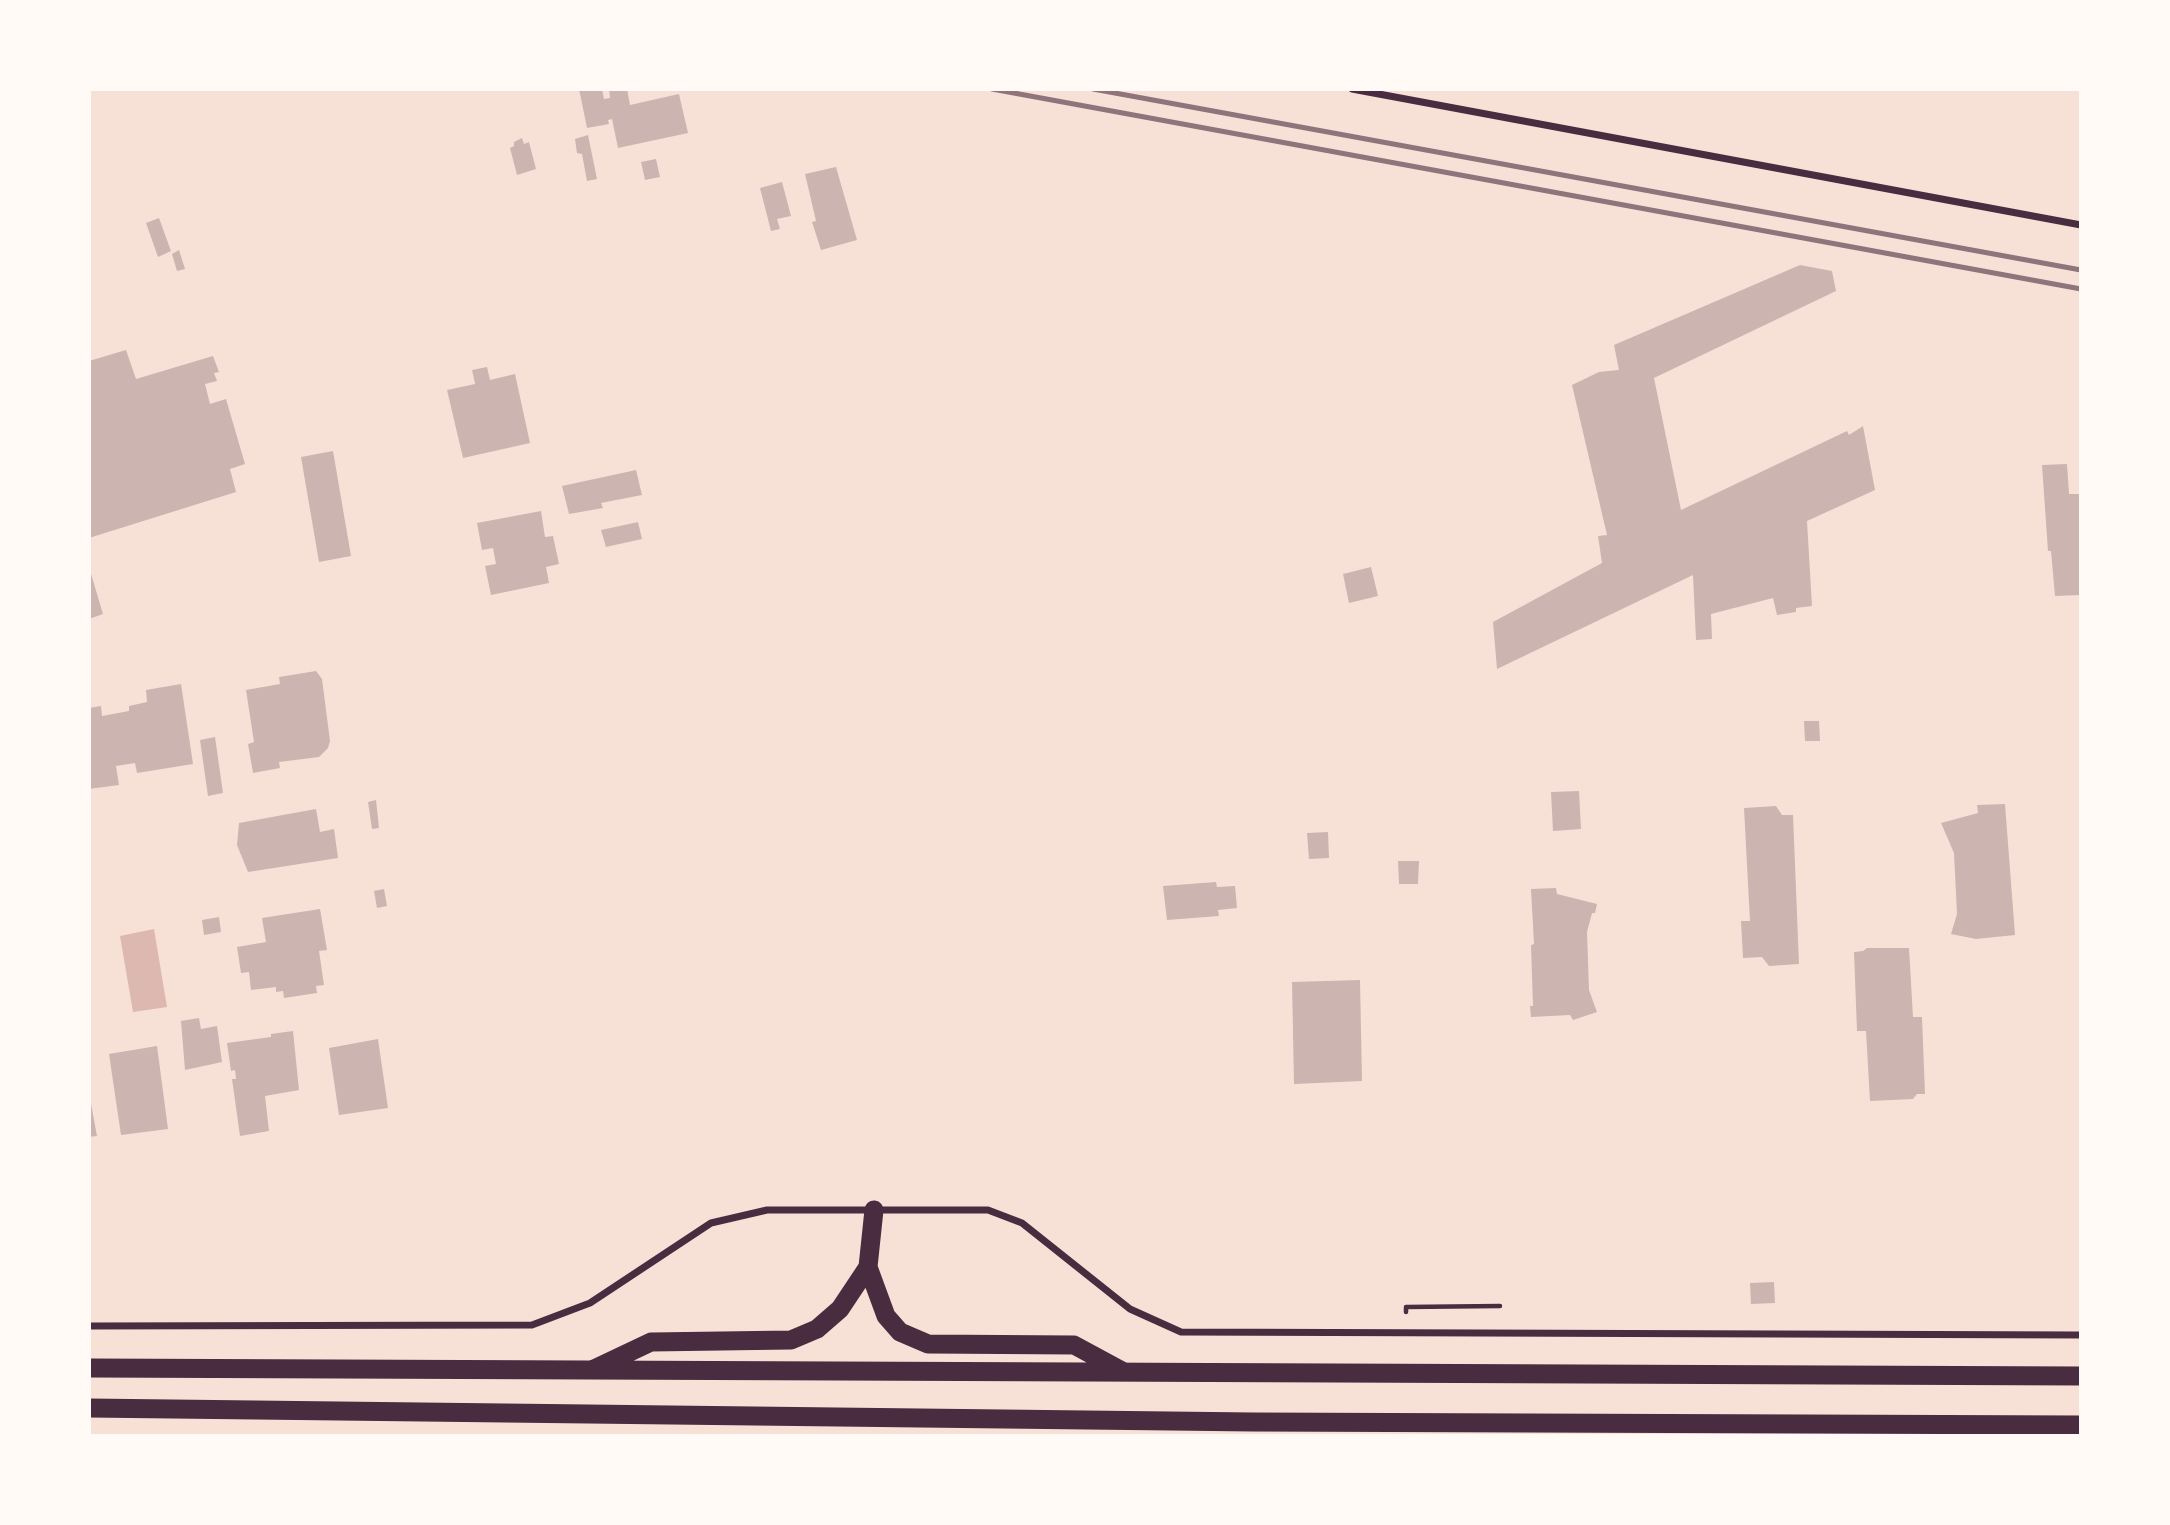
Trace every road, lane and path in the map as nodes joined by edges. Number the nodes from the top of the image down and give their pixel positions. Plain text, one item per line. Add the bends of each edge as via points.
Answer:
1 (1352, 89) edge
2 (2081, 225) edge
3 (874, 1210) junction
4 (868, 1267) junction
5 (89, 1326) edge
6 (2081, 1335) edge
7 (89, 1368) edge
8 (590, 1371) junction
9 (1127, 1374) junction
10 (2081, 1376) edge
11 (89, 1408) edge
12 (1253, 1422) junction
13 (1881, 1423) junction
14 (2081, 1425) edge
15 (1285, 1436) edge
16 (1828, 1436) edge

1 - 2 street
3 - 4 highway
3 - 5 street via 767,1210 711,1223 590,1303 532,1325
3 - 6 street via 988,1210 1022,1223 1130,1309 1181,1332
4 - 8 highway via 840,1309 817,1329 791,1340 651,1342
4 - 9 highway via 886,1316 900,1332 928,1344 1074,1345
7 - 8 highway
8 - 9 highway
9 - 10 highway
11 - 12 highway
12 - 13 highway
12 - 15 highway
13 - 14 highway
13 - 16 highway

